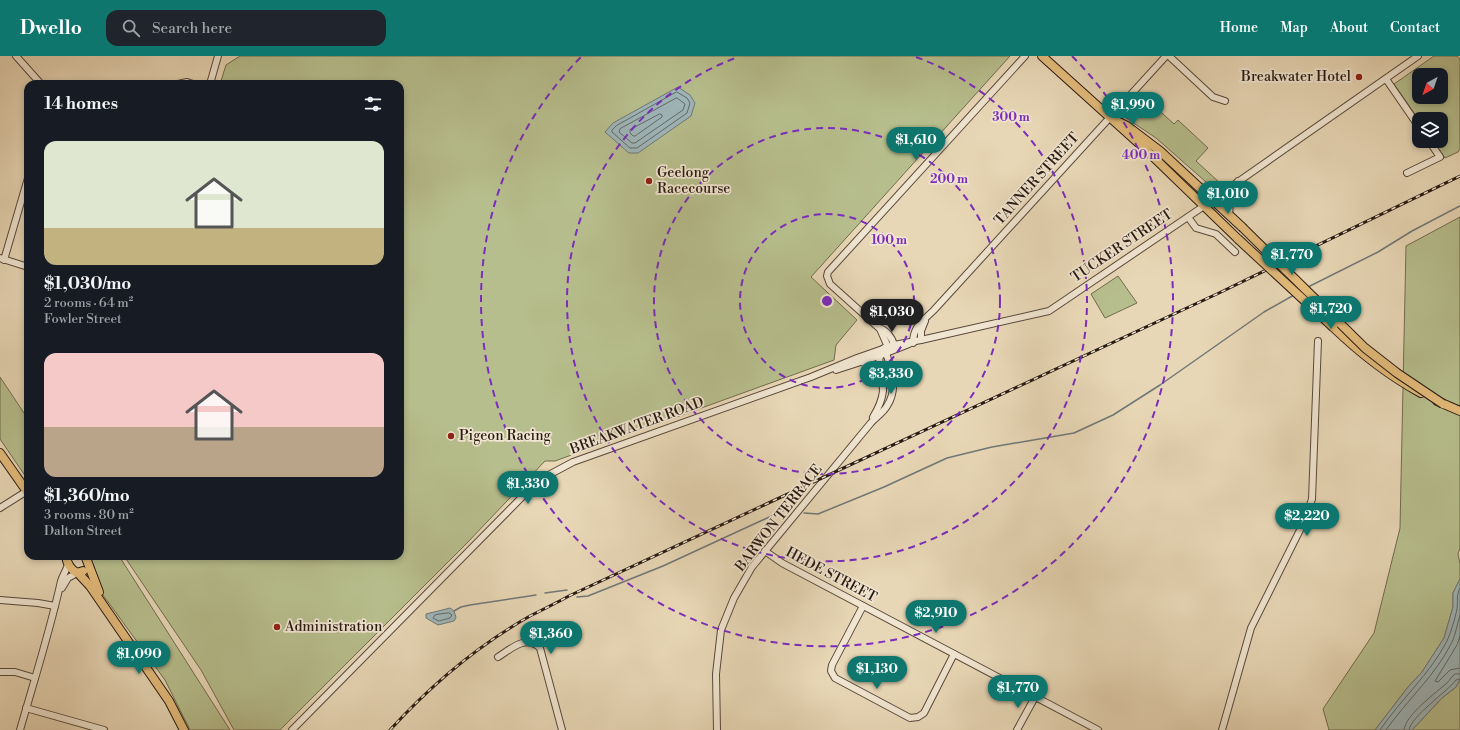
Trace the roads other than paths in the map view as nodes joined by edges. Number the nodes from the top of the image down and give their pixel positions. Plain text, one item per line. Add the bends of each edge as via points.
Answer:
1 (16, 56) edge
2 (218, 56) edge
3 (1025, 56) edge
4 (1042, 56) edge
5 (1167, 56) edge
6 (1418, 56) edge
7 (1386, 79) junction
8 (37, 80) edge
9 (211, 80) edge
10 (1225, 101) dead end
11 (1412, 117) edge
12 (1110, 118) junction
13 (1434, 148) edge
14 (1407, 173) dead end
15 (1238, 181) junction
16 (24, 190) edge
17 (1212, 200) junction
18 (1204, 206) junction
19 (1229, 215) junction
20 (1188, 217) junction
21 (1235, 252) dead end
22 (2, 259) edge
23 (24, 266) edge
24 (916, 341) junction
25 (1318, 341) dead end
26 (889, 349) junction
27 (880, 356) junction
28 (862, 362) junction
29 (847, 364) junction
30 (823, 373) joint
31 (883, 391) junction
32 (1443, 404) junction
33 (1460, 411) edge
34 (870, 424) junction
35 (0, 453) edge
36 (24, 488) edge
37 (24, 494) edge
38 (0, 508) edge
39 (765, 551) junction
40 (67, 560) edge
41 (86, 560) edge
42 (87, 560) edge
43 (78, 573) junction
44 (59, 593) junction
45 (0, 600) edge
46 (56, 606) junction
47 (863, 606) junction
48 (108, 611) junction
49 (954, 654) junction
50 (498, 657) dead end
51 (0, 672) edge
52 (35, 678) junction
53 (1035, 697) junction
54 (26, 708) junction
55 (20, 730) edge
56 (104, 730) edge
57 (184, 730) edge
58 (292, 730) edge
59 (562, 730) edge
60 (717, 730) edge
61 (1017, 730) edge
62 (1098, 730) edge
63 (1222, 730) edge

1 - 8 street
2 - 9 street
3 - 26 street via 831,267 827,276 830,284 888,334
4 - 12 main road
5 - 10 street via 1213,96
5 - 12 street, TANNER STREET
6 - 7 street, TUCKER STREET
7 - 11 street
7 - 15 street, TUCKER STREET
12 - 17 main road via 1127,126 1160,151
12 - 18 main road
12 - 24 street, TANNER STREET via 927,318
13 - 14 street via 1440,157
15 - 17 street, TUCKER STREET
15 - 19 street via 1230,202
16 - 22 street
17 - 18 main road, TUCKER STREET
17 - 19 main road
18 - 20 street, TUCKER STREET
18 - 32 main road, bridge via 1352,346 1406,385
19 - 32 main road, bridge via 1365,348
20 - 21 street via 1196,228 1216,234
20 - 24 street, TUCKER STREET via 1049,312
22 - 23 street
24 - 26 street, TUCKER STREET
25 - 63 street via 1312,499 1305,520 1250,628
26 - 27 street, TUCKER STREET
26 - 29 street
26 - 34 street, BARWON TERRACE via 893,377 891,396 887,406
27 - 28 street, TUCKER STREET
27 - 31 street, BARWON TERRACE
28 - 29 street, TUCKER STREET
28 - 31 street via 876,374
29 - 30 street, TUCKER STREET
30 - 58 street, BREAKWATER ROAD via 573,462 544,477
31 - 34 street, BARWON TERRACE via 879,407
32 - 33 main road
34 - 39 street, BARWON TERRACE
35 - 36 main road
37 - 38 street
39 - 47 street, HEDE STREET via 782,563
39 - 60 street, BARWON TERRACE via 734,598 721,630 716,674
40 - 43 main road
40 - 44 street via 67,569
41 - 43 main road via 86,566
42 - 48 main road
43 - 44 street via 66,580
43 - 48 main road
44 - 46 street
45 - 46 street via 38,602
46 - 52 street
47 - 49 street, HEDE STREET
47 - 49 street via 831,671 835,678 910,718 924,713
48 - 57 main road via 169,701
49 - 53 street, HEDE STREET
50 - 59 street via 523,642 532,642 540,648
51 - 52 street via 15,672
52 - 54 street
53 - 61 street
53 - 62 street, HEDE STREET
54 - 55 street
54 - 56 street

